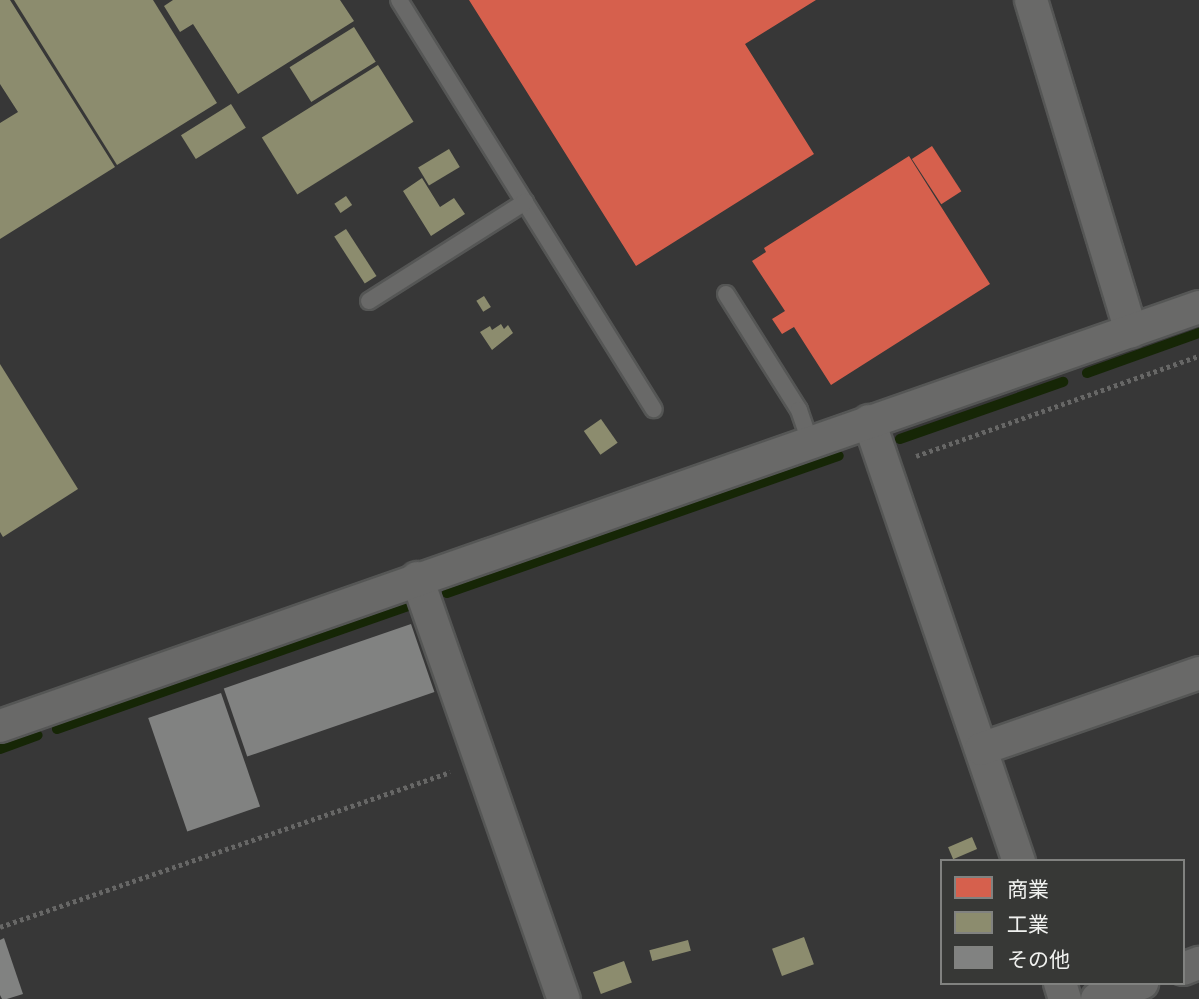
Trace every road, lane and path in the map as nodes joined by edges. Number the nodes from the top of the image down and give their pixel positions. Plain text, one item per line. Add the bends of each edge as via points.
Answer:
1 (399, 0) edge
2 (1031, 0) edge
3 (525, 202) junction
4 (726, 294) dead end
5 (369, 301) dead end
6 (1199, 307) edge
7 (1131, 331) junction
8 (1199, 356) edge
9 (654, 408) dead end
10 (869, 421) junction
11 (810, 442) junction
12 (885, 467) junction
13 (417, 578) junction
14 (1199, 673) edge
15 (0, 726) edge
16 (981, 749) junction
17 (481, 762) junction
18 (1017, 859) edge
19 (0, 927) edge
20 (1136, 985) edge
21 (564, 999) edge
22 (1097, 999) edge

1 - 3 lane
2 - 7 street
3 - 5 lane
3 - 9 lane
4 - 11 lane via 799,410
6 - 7 street
7 - 10 street
8 - 12 path
10 - 11 street
10 - 12 street
11 - 13 street
12 - 16 street
13 - 15 street
13 - 17 street
14 - 16 street
16 - 18 street
17 - 19 path
17 - 21 street
20 - 22 street

